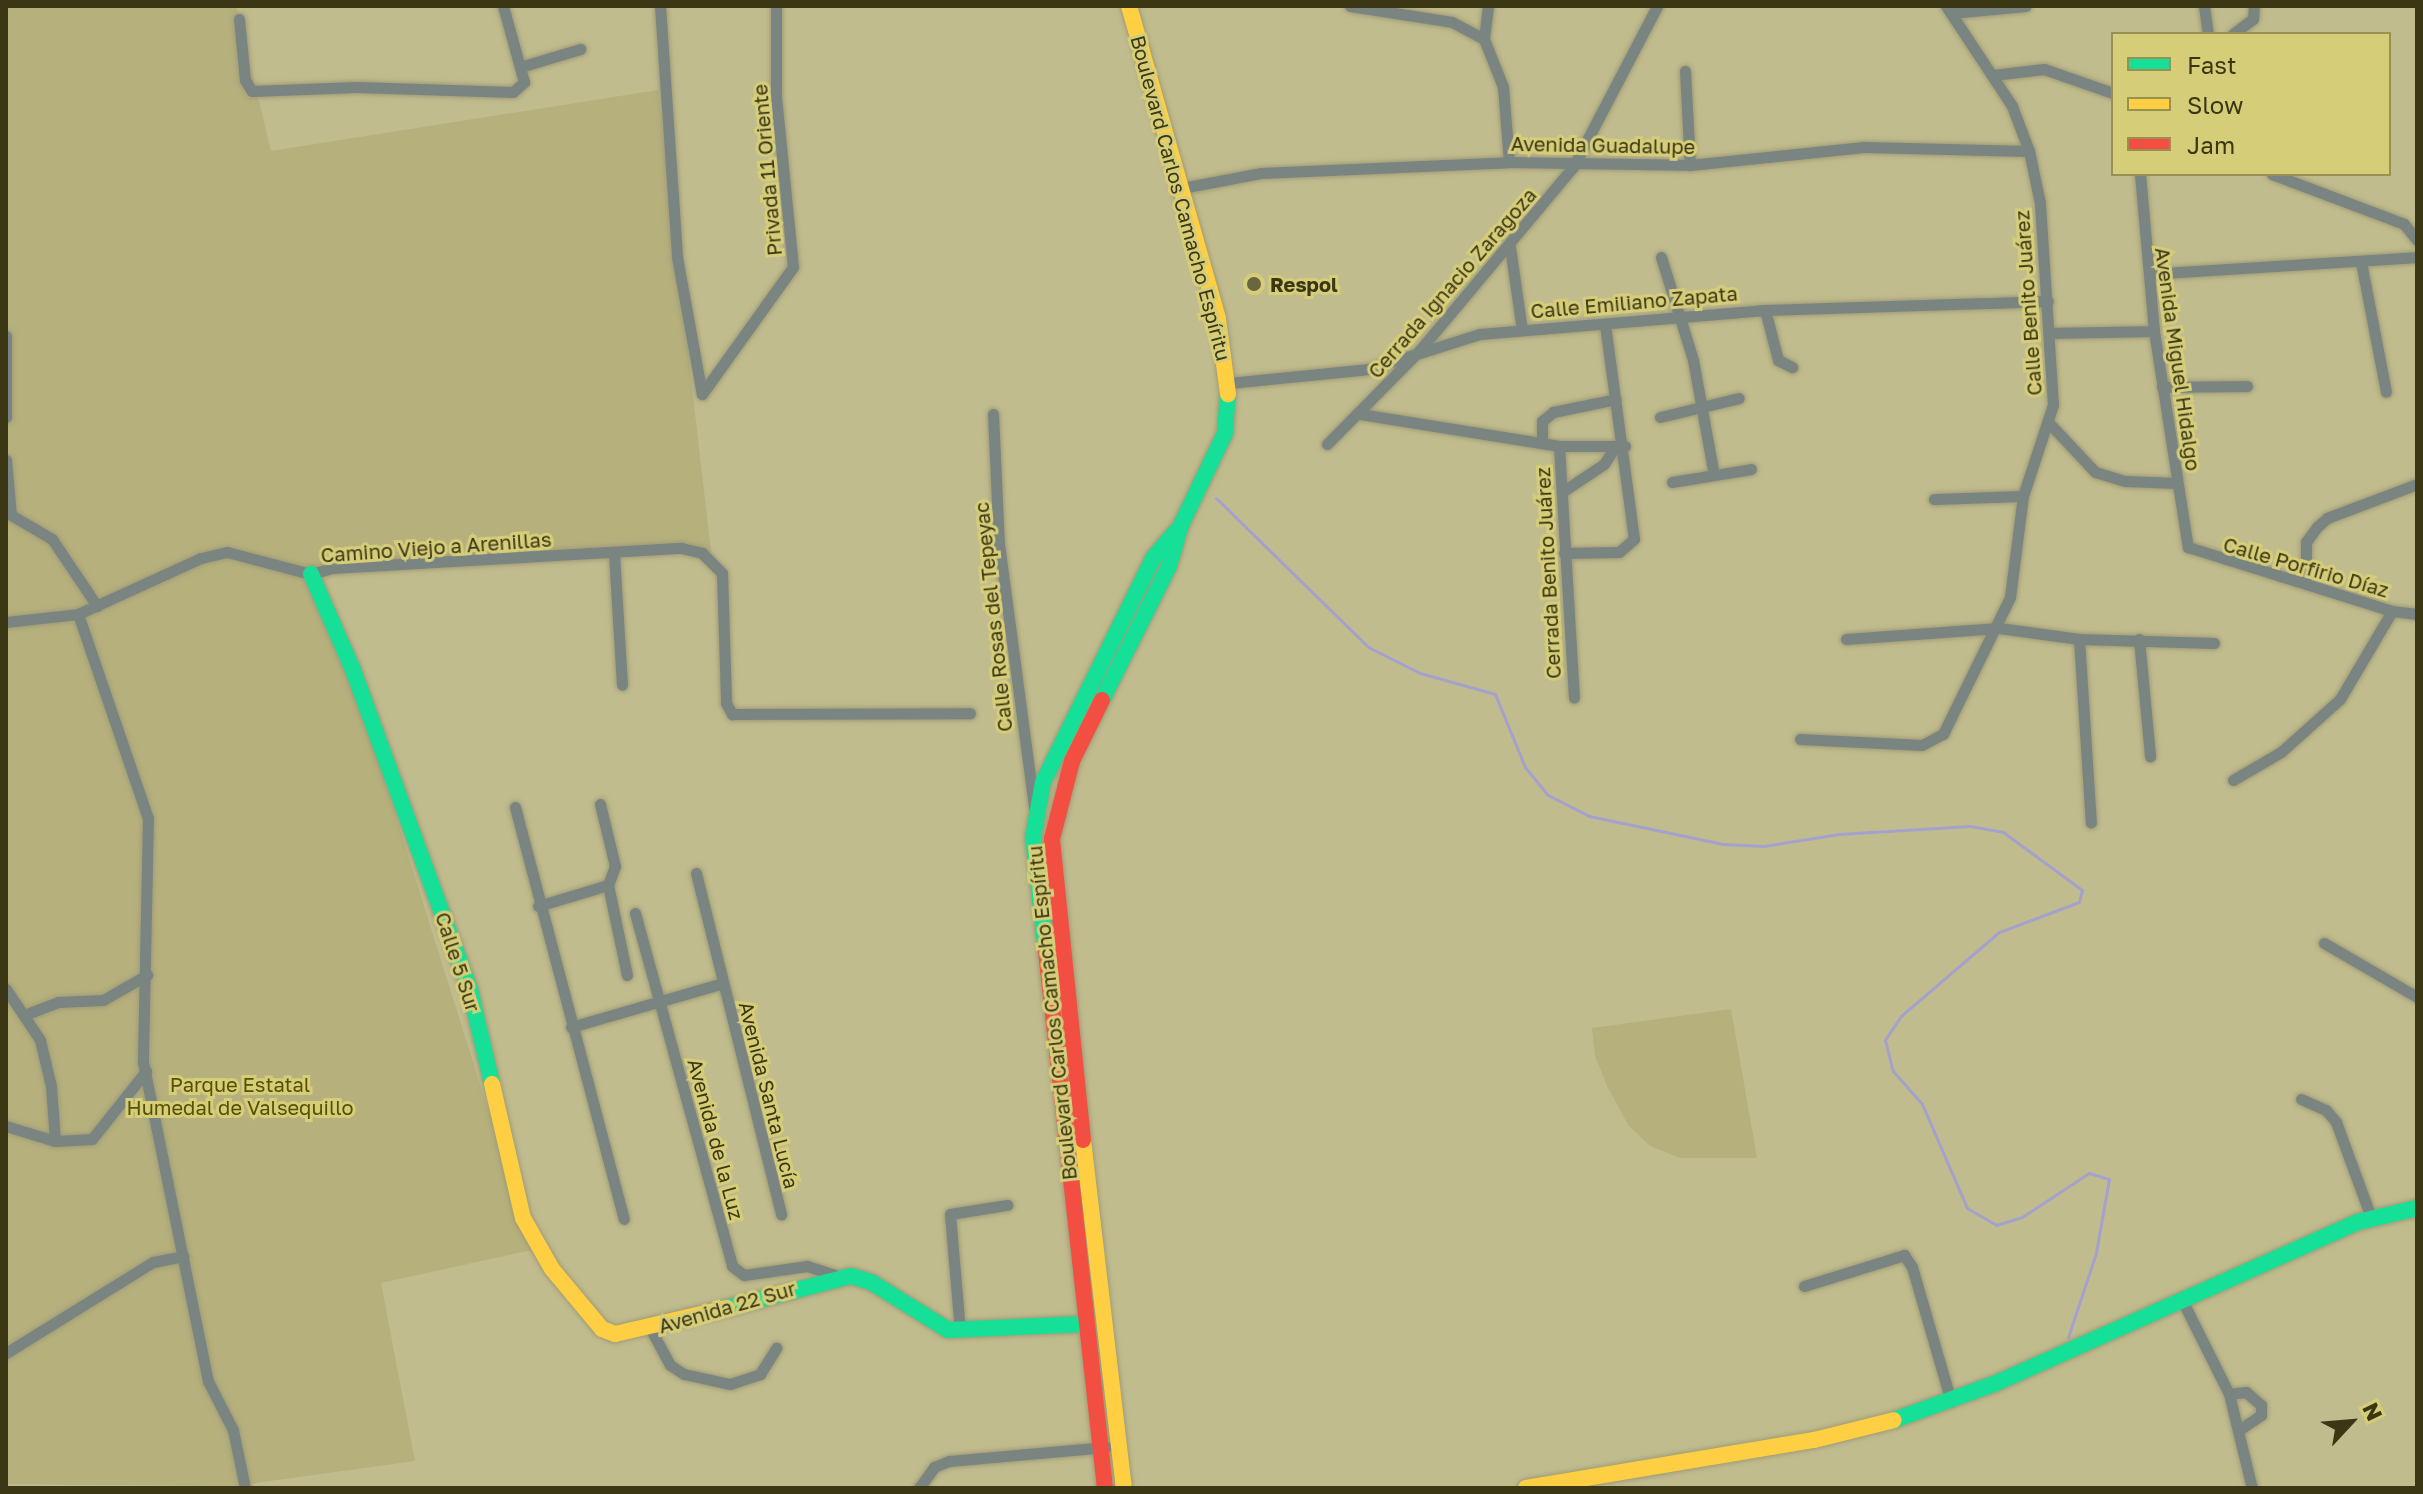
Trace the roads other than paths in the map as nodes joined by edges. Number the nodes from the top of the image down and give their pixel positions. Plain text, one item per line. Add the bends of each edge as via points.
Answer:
1 (503, 6) edge
2 (660, 6) edge
3 (776, 6) edge
4 (1129, 6) edge
5 (1350, 6) edge
6 (1488, 6) edge
7 (1657, 6) edge
8 (2026, 6) edge
9 (2204, 6) edge
10 (2254, 6) edge
11 (1948, 10) edge
12 (1415, 11) edge
13 (239, 19) dead end
14 (2208, 32) edge
15 (2236, 32) edge
16 (1484, 39) junction
17 (580, 49) dead end
18 (520, 67) junction
19 (1685, 71) dead end
20 (1993, 75) junction
21 (2111, 92) edge
22 (2029, 151) junction
23 (1509, 162) junction
24 (1690, 165) junction
25 (1573, 167) junction
26 (2140, 176) edge
27 (2277, 176) edge
28 (1177, 189) junction
29 (2417, 240) edge
30 (1510, 247) junction
31 (1661, 257) dead end
32 (2417, 257) edge
33 (2361, 262) junction
34 (2149, 274) junction
35 (2048, 301) junction
36 (1765, 310) junction
37 (1679, 318) junction
38 (1605, 324) junction
39 (1522, 330) junction
40 (2154, 331) junction
41 (2051, 333) junction
42 (6, 336) edge
43 (1419, 351) junction
44 (1792, 367) dead end
45 (1229, 383) junction
46 (2247, 386) dead end
47 (2162, 387) junction
48 (2386, 392) dead end
49 (1739, 398) dead end
50 (1616, 399) junction
51 (1701, 408) junction
52 (993, 414) dead end
53 (1360, 414) junction
54 (6, 417) edge
55 (1660, 417) dead end
56 (2049, 423) junction
57 (1542, 441) junction
58 (1327, 444) dead end
59 (1559, 446) junction
60 (1620, 446) junction
61 (6, 460) edge
62 (1751, 469) dead end
63 (1714, 475) junction
64 (1672, 482) dead end
65 (2177, 483) junction
66 (2417, 484) edge
67 (1562, 492) junction
68 (2023, 496) junction
69 (1934, 499) dead end
70 (1181, 525) junction
71 (2188, 547) joint
72 (1564, 553) junction
73 (614, 554) junction
74 (311, 574) junction
75 (2306, 583) junction
76 (97, 606) junction
77 (2392, 611) junction
78 (78, 614) junction
79 (2417, 614) edge
80 (6, 622) edge
81 (1999, 628) junction
82 (1846, 639) dead end
83 (2079, 639) junction
84 (2139, 639) junction
85 (2214, 643) dead end
86 (622, 685) dead end
87 (1574, 698) dead end
88 (970, 713) dead end
89 (1800, 739) dead end
90 (2150, 756) dead end
91 (2233, 780) dead end
92 (600, 804) dead end
93 (515, 807) dead end
94 (1035, 816) junction
95 (2091, 823) dead end
96 (696, 873) dead end
97 (608, 885) junction
98 (538, 906) junction
99 (635, 913) dead end
100 (2324, 943) dead end
101 (147, 975) junction
102 (627, 975) dead end
103 (723, 983) junction
104 (6, 989) edge
105 (2417, 997) edge
106 (660, 1001) junction
107 (27, 1014) junction
108 (571, 1027) junction
109 (146, 1071) junction
110 (2301, 1099) dead end
111 (6, 1126) edge
112 (55, 1141) junction
113 (1007, 1205) dead end
114 (2417, 1208) edge
115 (781, 1215) dead end
116 (2371, 1217) junction
117 (624, 1219) dead end
118 (183, 1256) junction
119 (837, 1276) junction
120 (1804, 1286) dead end
121 (2182, 1300) junction
122 (1085, 1324) junction
123 (650, 1328) junction
124 (960, 1331) junction
125 (615, 1334) joint
126 (776, 1348) dead end
127 (6, 1353) edge
128 (2229, 1394) junction
129 (1951, 1401) junction
130 (2239, 1430) junction
131 (1119, 1446) junction
132 (1100, 1447) junction
133 (245, 1488) edge
134 (919, 1488) edge
135 (1105, 1488) edge
136 (1124, 1488) edge
137 (1526, 1488) edge
138 (2252, 1488) edge

1 - 18 street
2 - 3 street, Privada 11 Oriente via 677,257 700,392 708,390 793,267 776,96
4 - 28 main road, Boulevard Carlos Camacho Espíritu
5 - 12 street
6 - 16 street
7 - 25 street, Cerrada Ignacio Zaragoza
8 - 11 street
9 - 14 street
10 - 15 street via 2253,19
11 - 20 street, Calle Benito Juárez
12 - 16 street via 1470,28
13 - 18 street via 245,80 252,91 264,94 357,87 513,92 522,86
16 - 23 street via 1503,87
17 - 18 street
19 - 24 street
20 - 21 street via 2044,69
20 - 22 street, Calle Benito Juárez
22 - 24 street, Avenida Guadalupe via 1855,147
22 - 35 street, Calle Benito Juárez via 2040,203
23 - 25 street, Avenida Guadalupe
23 - 28 street, Avenida Guadalupe via 1261,173
24 - 25 street, Avenida Guadalupe
25 - 30 street, Cerrada Ignacio Zaragoza
26 - 34 street, Avenida Miguel Hidalgo
27 - 29 street via 2404,224
28 - 45 main road, Boulevard Carlos Camacho Espíritu via 1218,319
30 - 39 street
30 - 43 street, Cerrada Ignacio Zaragoza
31 - 37 street
32 - 33 street
33 - 34 street
33 - 48 street
34 - 40 street, Avenida Miguel Hidalgo
35 - 36 street, Calle Emiliano Zapata
35 - 41 street, Calle Benito Juárez
36 - 37 street, Calle Emiliano Zapata
36 - 44 street via 1776,354
37 - 38 street, Calle Emiliano Zapata
37 - 51 street
38 - 39 street, Calle Emiliano Zapata
38 - 50 street
39 - 43 street, Calle Emiliano Zapata via 1480,334
40 - 41 street
40 - 47 street, Avenida Miguel Hidalgo
41 - 56 street, Calle Benito Juárez
42 - 54 street
43 - 45 street, Calle Emiliano Zapata via 1369,369
43 - 53 street, Cerrada Ignacio Zaragoza
45 - 70 main road, Boulevard Carlos Camacho Espíritu via 1225,433
46 - 47 street
47 - 65 street, Avenida Miguel Hidalgo
49 - 51 street
50 - 57 street via 1553,412 1542,421
50 - 60 street
51 - 55 street
51 - 63 street
52 - 94 street, Calle Rosas del Tepeyac via 999,544
53 - 57 street
53 - 58 street, Cerrada Ignacio Zaragoza
56 - 65 street via 2095,472 2125,481
56 - 68 street, Calle Benito Juárez
57 - 59 street
59 - 60 street
59 - 67 street, Cerrada Benito Juárez
60 - 67 street via 1604,464
60 - 72 street via 1632,544 1619,552
61 - 76 street via 11,515 52,539
62 - 63 street
63 - 64 street
65 - 71 street, Avenida Miguel Hidalgo
66 - 75 street via 2327,518 2306,542
67 - 72 street, Cerrada Benito Juárez
68 - 69 street
68 - 81 street, Calle Benito Juárez via 2010,597
70 - 94 main road, Boulevard Carlos Camacho Espíritu via 1153,558 1092,676 1059,743
70 - 131 main road, Boulevard Carlos Camacho Espíritu via 1169,566 1072,761 1052,839 1057,923
71 - 75 street, Calle Porfirio Díaz
72 - 87 street, Cerrada Benito Juárez
73 - 74 street, Camino Viejo a Arenillas via 332,568
73 - 86 street
73 - 88 street, Camino Viejo a Arenillas via 681,548 712,561 724,580 726,703 732,714
74 - 76 street, Camino Viejo a Arenillas via 227,552 201,558
74 - 125 main road, Calle 5 Sur via 353,670 470,990 523,1218 552,1269 602,1329
75 - 77 street, Calle Porfirio Díaz
76 - 78 street, Camino Viejo a Arenillas
77 - 79 street, Calle Porfirio Díaz
77 - 91 street via 2340,699 2281,752
78 - 80 street, Camino Viejo a Arenillas
78 - 101 street via 148,818
81 - 82 street
81 - 83 street
81 - 89 street, Calle Benito Juárez via 1935,741
83 - 84 street
83 - 95 street
84 - 85 street
84 - 90 street
92 - 97 street via 615,866
93 - 98 street
94 - 122 main road, Boulevard Carlos Camacho Espíritu via 1032,859
96 - 103 street, Avenida Santa Lucía
97 - 98 street
97 - 102 street
98 - 108 street
99 - 106 street, Avenida de la Luz
100 - 105 street
101 - 107 street via 103,1000 58,1002
101 - 109 street
103 - 106 street
103 - 115 street, Avenida Santa Lucía
104 - 107 street
106 - 108 street
106 - 119 street, Avenida de la Luz via 732,1266 744,1275 807,1266
107 - 112 street via 46,1062
108 - 117 street
109 - 112 street via 92,1139
109 - 118 street
110 - 116 street via 2326,1110 2336,1122
111 - 112 street
113 - 124 street via 950,1214
114 - 116 main road
116 - 121 main road
118 - 127 street via 153,1262
118 - 133 street via 208,1381 233,1430
119 - 123 main road, Avenida 22 Sur
119 - 124 main road via 871,1282 932,1324
120 - 129 street via 1904,1255
121 - 128 street
121 - 129 main road
122 - 124 main road
122 - 132 main road, Boulevard Carlos Camacho Espíritu
123 - 125 main road, Avenida 22 Sur
123 - 126 street via 670,1365 684,1374 730,1384 760,1374
128 - 130 street
128 - 130 street via 2246,1392 2261,1405 2261,1415
129 - 137 main road via 1814,1440
130 - 138 street
131 - 132 street
131 - 136 main road, Boulevard Carlos Camacho Espíritu
132 - 134 street via 949,1461 934,1467
132 - 135 main road, Boulevard Carlos Camacho Espíritu

